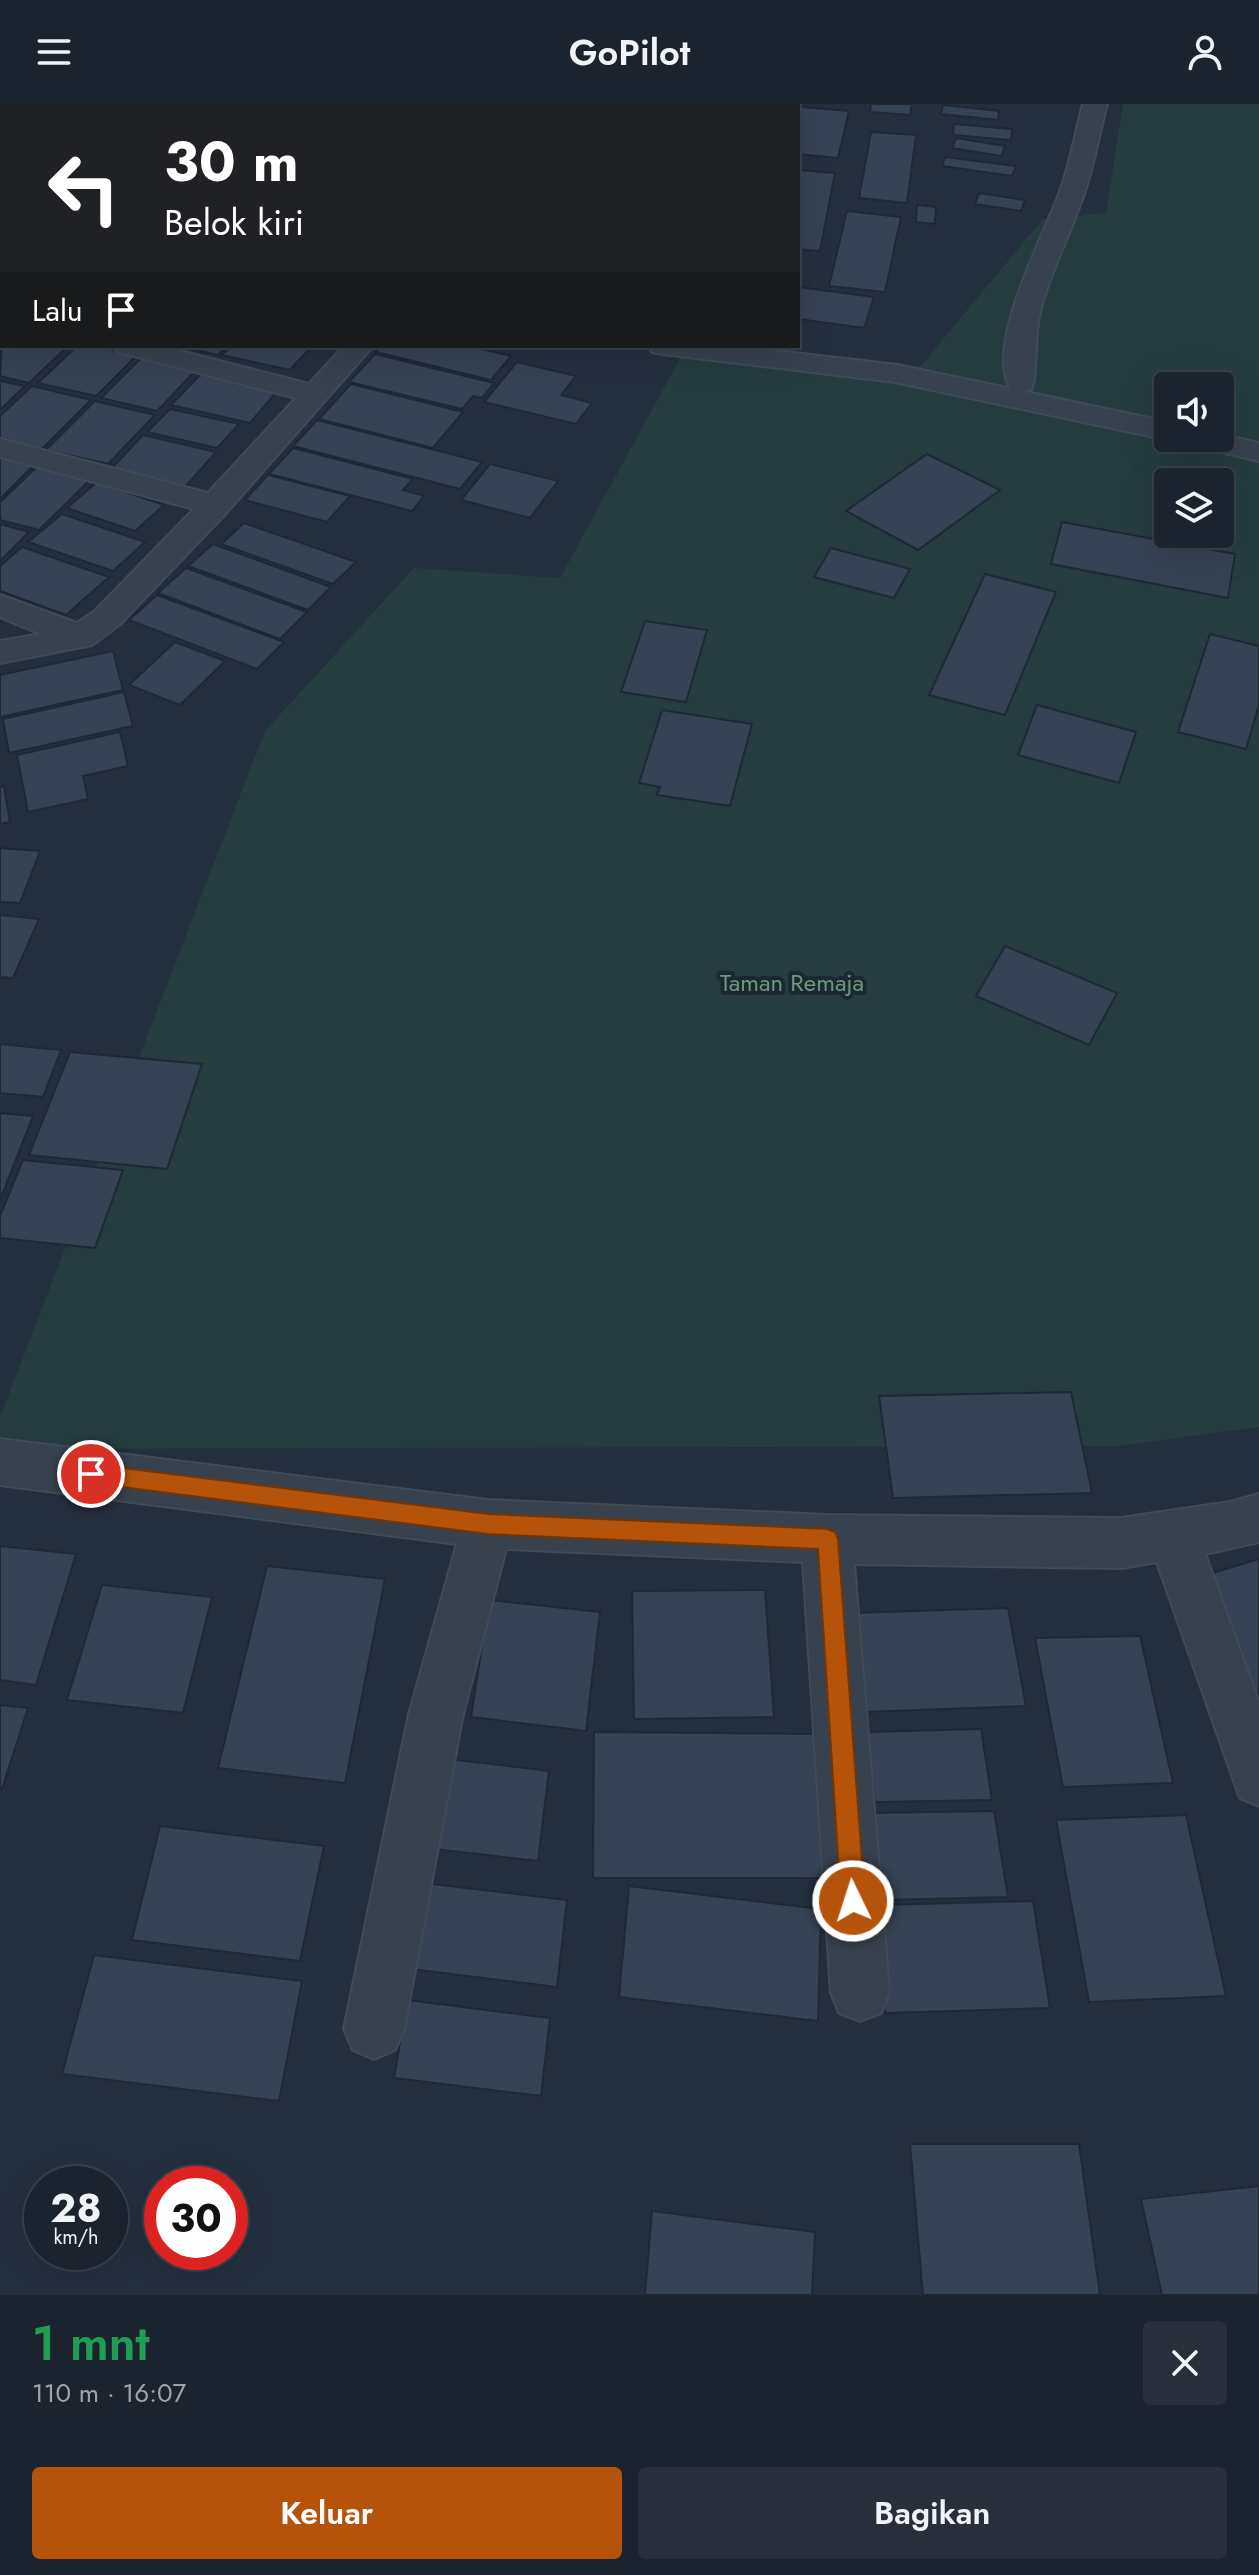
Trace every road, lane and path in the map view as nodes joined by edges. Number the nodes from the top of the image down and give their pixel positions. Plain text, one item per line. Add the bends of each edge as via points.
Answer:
1 (1095, 104) edge
2 (136, 348) edge
3 (357, 348) edge
4 (679, 348) edge
5 (898, 374) junction
6 (1021, 383) junction
7 (316, 394) junction
8 (1154, 411) edge
9 (1154, 428) edge
10 (1234, 428) edge
11 (1259, 434) edge
12 (1234, 446) edge
13 (0, 448) edge
14 (1259, 452) edge
15 (216, 505) junction
16 (0, 605) edge
17 (80, 637) junction
18 (0, 652) edge
19 (0, 1462) edge
20 (1259, 1518) edge
21 (488, 1524) junction
22 (1173, 1535) junction
23 (827, 1539) junction
24 (1259, 1779) edge
25 (860, 1992) dead end
26 (374, 2029) dead end

1 - 6 street via 1071,197 1023,322 1017,355
2 - 7 street
3 - 7 street
4 - 5 street
5 - 6 street via 931,369
5 - 9 street
6 - 8 street
7 - 15 street
10 - 11 street
12 - 14 street
13 - 15 street
15 - 17 street via 107,618
16 - 17 street
17 - 18 street
19 - 21 street
20 - 22 street
21 - 23 street
21 - 26 street via 436,1714
22 - 23 street via 1121,1543
22 - 24 street
23 - 25 street

